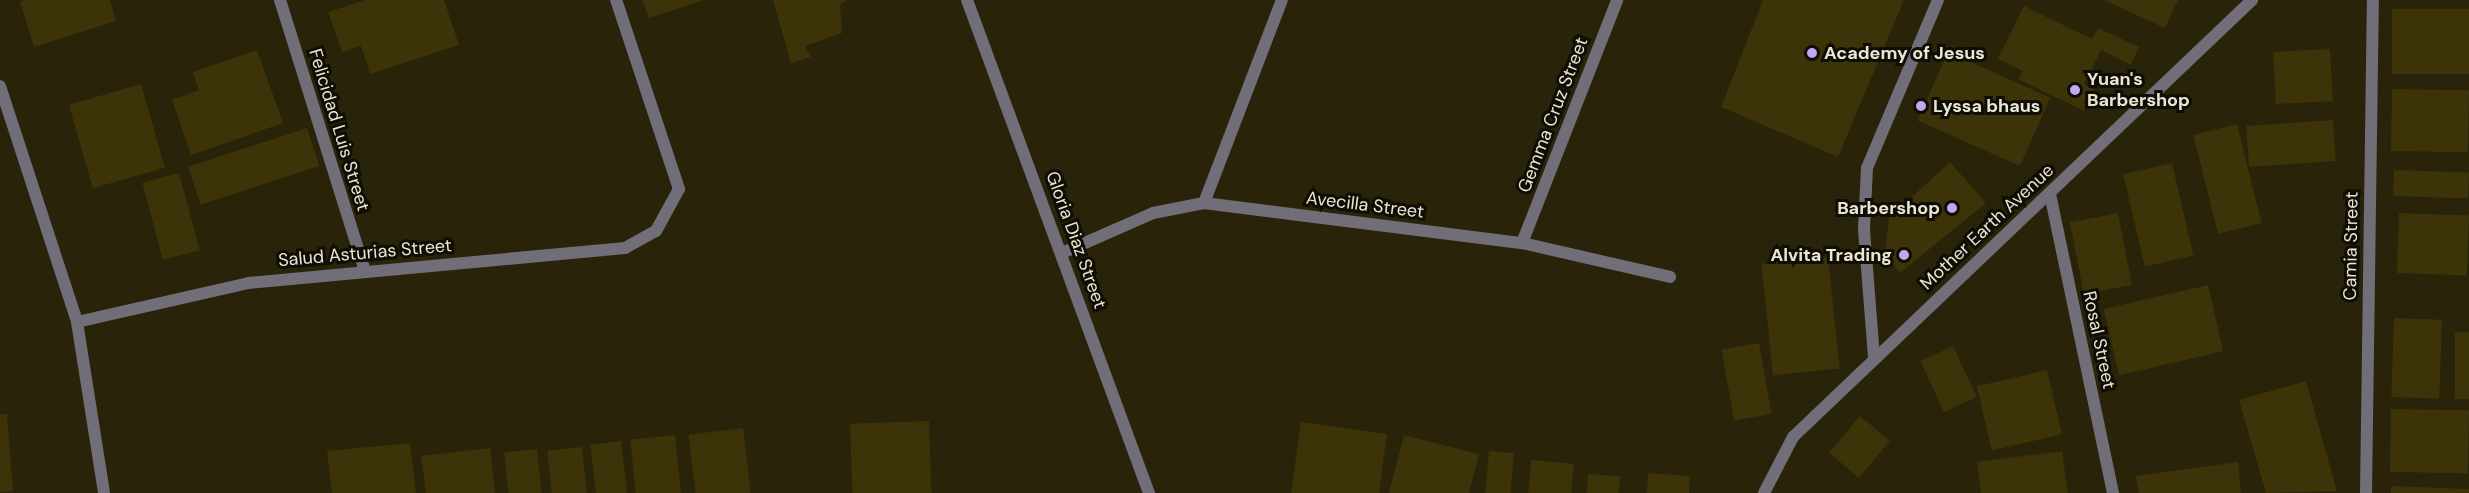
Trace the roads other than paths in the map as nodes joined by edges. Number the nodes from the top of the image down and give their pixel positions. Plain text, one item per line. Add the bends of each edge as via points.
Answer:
1 (280, 0) edge
2 (616, 0) edge
3 (967, 0) edge
4 (1282, 0) edge
5 (1617, 0) edge
6 (1938, 0) edge
7 (2252, 0) edge
8 (2373, 0) edge
9 (0, 86) edge
10 (2050, 194) junction
11 (1204, 203) junction
12 (1522, 243) junction
13 (1062, 253) junction
14 (364, 271) junction
15 (1670, 277) dead end
16 (76, 322) junction
17 (1874, 357) junction
18 (104, 493) edge
19 (1149, 493) edge
20 (1764, 493) edge
21 (2113, 493) edge
22 (2366, 493) edge

1 - 14 street, Felicidad Luis Street
2 - 14 street, Salud Asturias Street via 678,189 656,231 625,248
3 - 13 street, Gloria Diaz Street
4 - 11 street
5 - 12 street, Gemma Cruz Street
6 - 17 street via 1867,168 1864,229
7 - 10 street, Mother Earth Avenue
8 - 22 street, Camia Street
9 - 16 street
10 - 17 street, Mother Earth Avenue
10 - 21 street, Rosal Street
11 - 12 street, Avecilla Street
11 - 13 street, Avecilla Street via 1153,213
12 - 15 street, Avecilla Street
13 - 19 street, Gloria Diaz Street
14 - 16 street, Salud Asturias Street via 248,283
16 - 18 street
17 - 20 street, Mother Earth Avenue via 1793,436

